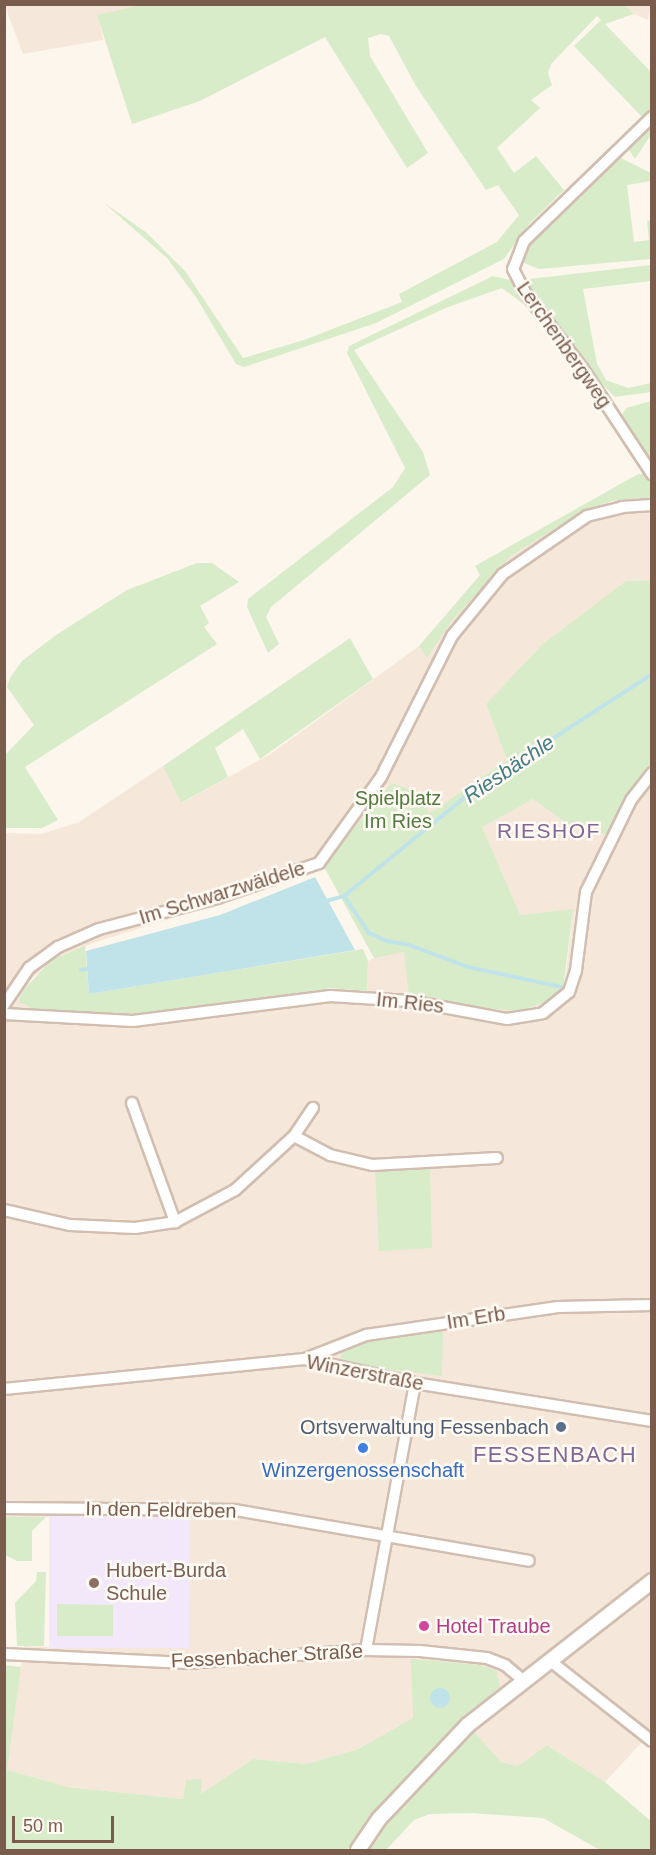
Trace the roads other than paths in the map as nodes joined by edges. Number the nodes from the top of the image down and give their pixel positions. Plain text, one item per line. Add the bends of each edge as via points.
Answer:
1 (651, 117) edge
2 (651, 474) edge
3 (651, 504) edge
4 (651, 773) edge
5 (4, 1005) edge
6 (4, 1014) edge
7 (132, 1103) dead end
8 (313, 1108) dead end
9 (294, 1136) junction
10 (497, 1158) dead end
11 (4, 1209) edge
12 (175, 1222) junction
13 (651, 1305) edge
14 (305, 1359) junction
15 (415, 1383) junction
16 (4, 1389) edge
17 (651, 1421) edge
18 (4, 1509) edge
19 (387, 1537) junction
20 (529, 1561) dead end
21 (651, 1581) edge
22 (366, 1650) junction
23 (4, 1654) edge
24 (549, 1660) junction
25 (523, 1680) junction
26 (651, 1741) edge
27 (358, 1851) edge

1 - 2 street, Lerchenbergweg via 524,241 513,269 524,291 583,369
3 - 5 street, Im Schwarzwäldele via 587,516 503,574 452,636 381,777 319,863 218,898 99,929 58,947 29,968
4 - 6 street, Im Ries via 631,800 586,892 576,970 568,992 543,1013 507,1019 410,1001 330,996 133,1021
7 - 12 street
8 - 9 street
9 - 10 street via 330,1155 372,1165
9 - 12 street via 235,1190
11 - 12 street via 70,1225 135,1228
13 - 14 street, Im Erb via 558,1307 388,1332 346,1340
14 - 15 street, Winzerstraße
14 - 16 street, Winzerstraße
15 - 17 street, Winzerstraße
15 - 19 street
18 - 19 street, In den Feldreben via 211,1508
19 - 20 street, In den Feldreben
19 - 22 street
21 - 24 street
22 - 23 street, Fessenbacher Straße via 187,1664
22 - 25 street, Fessenbacher Straße via 476,1656 505,1665
24 - 25 street
24 - 26 street
25 - 27 street via 435,1756 379,1819

